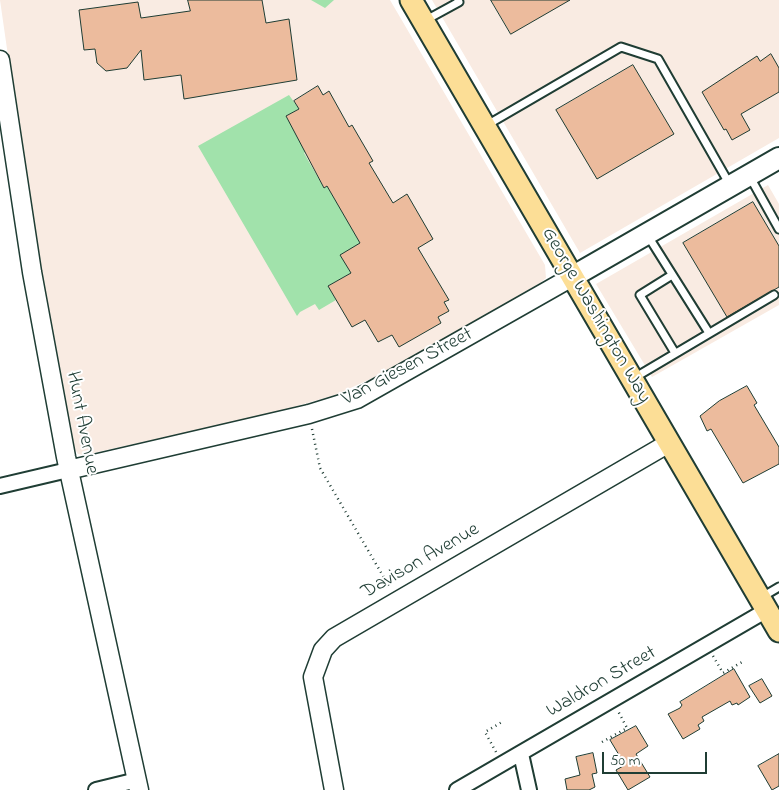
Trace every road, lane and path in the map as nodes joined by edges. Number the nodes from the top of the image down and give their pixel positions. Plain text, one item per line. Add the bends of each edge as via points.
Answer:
1 (411, 0) edge
2 (458, 0) edge
3 (424, 21) junction
4 (0, 60) edge
5 (485, 126) junction
6 (779, 158) edge
7 (749, 176) junction
8 (731, 186) junction
9 (779, 229) edge
10 (647, 234) junction
11 (672, 274) junction
12 (572, 277) junction
13 (774, 296) dead end
14 (709, 333) junction
15 (675, 353) junction
16 (632, 379) junction
17 (311, 428) dead end
18 (669, 443) junction
19 (68, 470) junction
20 (0, 486) edge
21 (779, 587) edge
22 (391, 590) dead end
23 (763, 604) junction
24 (779, 631) edge
25 (712, 655) dead end
26 (744, 662) dead end
27 (618, 710) dead end
28 (502, 722) dead end
29 (602, 742) dead end
30 (496, 752) dead end
31 (521, 754) junction
32 (138, 785) edge
33 (96, 790) edge
34 (334, 790) edge
35 (457, 790) edge
36 (529, 790) edge

1 - 3 main road, George Washington Way
2 - 3 lane
3 - 5 main road, George Washington Way
4 - 19 street, Hunt Avenue via 32,272
5 - 8 lane via 621,47 658,59
5 - 12 main road, George Washington Way
6 - 7 main road, Van Giesen Street
7 - 8 main road, Van Giesen Street
7 - 9 lane
8 - 10 main road, Van Giesen Street
10 - 11 lane
10 - 12 main road, Van Giesen Street
11 - 14 lane
11 - 15 lane via 640,295
12 - 16 main road, George Washington Way
12 - 19 street, Van Giesen Street via 357,399 309,414
13 - 14 lane
14 - 15 lane
15 - 16 lane
16 - 18 main road, George Washington Way
17 - 22 path via 320,468
18 - 23 main road, George Washington Way
18 - 34 street, Davison Avenue via 327,644 317,660 313,677
19 - 20 street, Van Giesen Street
19 - 32 street, Hunt Avenue
21 - 23 lane
23 - 24 main road, George Washington Way
23 - 31 street, Waldron Street
25 - 26 path via 723,673
27 - 29 path via 627,728
28 - 30 path via 485,732
31 - 35 street, Waldron Street
31 - 36 street
32 - 33 street

